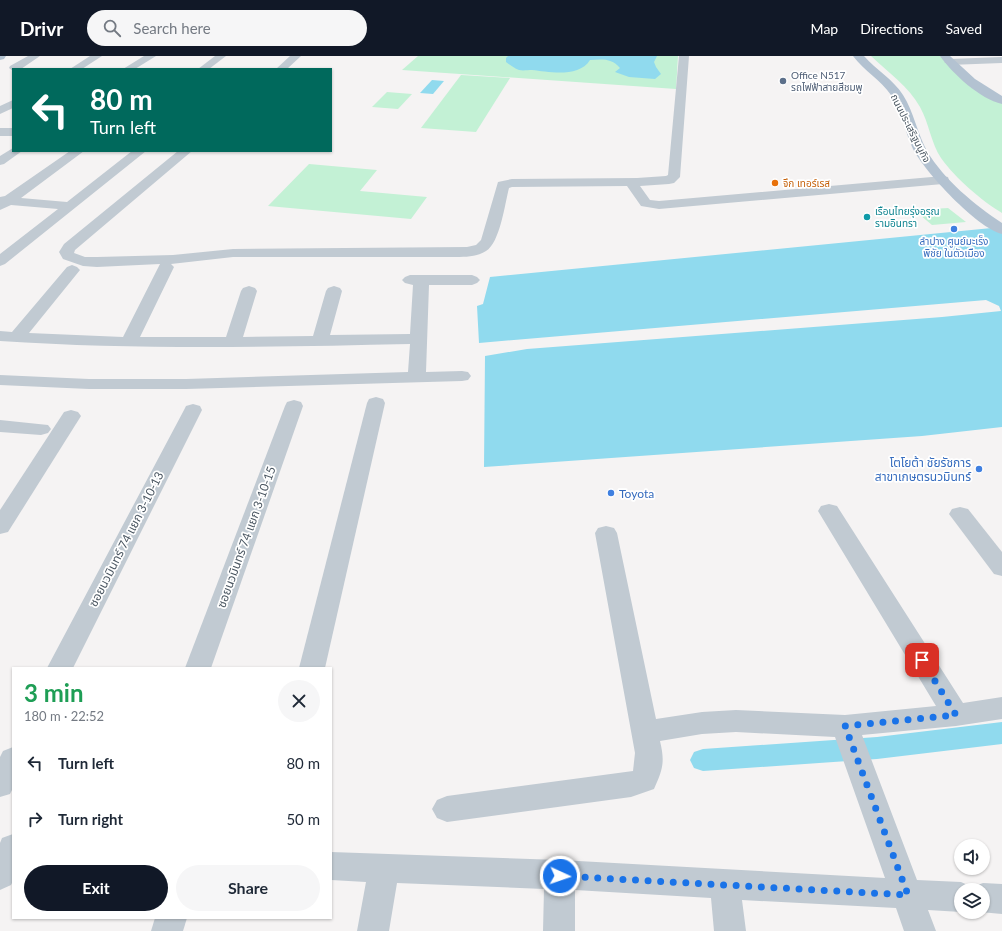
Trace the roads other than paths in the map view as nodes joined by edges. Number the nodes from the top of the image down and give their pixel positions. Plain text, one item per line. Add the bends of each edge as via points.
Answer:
1 (35, 56) edge
2 (97, 56) edge
3 (151, 56) edge
4 (221, 56) edge
5 (296, 56) edge
6 (684, 56) edge
7 (858, 56) edge
8 (947, 59) edge
9 (1002, 60) edge
10 (14, 68) edge
11 (77, 68) edge
12 (130, 68) edge
13 (204, 68) edge
14 (282, 68) edge
15 (1002, 101) edge
16 (12, 104) edge
17 (0, 111) edge
18 (0, 132) edge
19 (12, 132) edge
20 (0, 139) edge
21 (12, 140) edge
22 (14, 152) edge
23 (77, 152) edge
24 (139, 152) edge
25 (185, 152) edge
26 (0, 161) edge
27 (938, 175) junction
28 (631, 182) junction
29 (3, 202) edge
30 (70, 206) junction
31 (1002, 230) edge
32 (0, 261) edge
33 (166, 267) dead end
34 (72, 270) dead end
35 (472, 280) dead end
36 (249, 291) dead end
37 (334, 291) dead end
38 (8, 337) edge
39 (419, 338) junction
40 (320, 340) junction
41 (129, 342) junction
42 (233, 342) junction
43 (462, 376) dead end
44 (417, 377) junction
45 (0, 380) edge
46 (376, 403) dead end
47 (294, 406) dead end
48 (193, 410) dead end
49 (71, 416) dead end
50 (0, 426) edge
51 (41, 429) dead end
52 (829, 511) dead end
53 (960, 514) dead end
54 (0, 527) edge
55 (606, 533) dead end
56 (1002, 568) edge
57 (61, 667) edge
58 (198, 667) edge
59 (312, 667) edge
60 (1002, 708) edge
61 (956, 715) junction
62 (645, 732) junction
63 (851, 743) junction
64 (12, 761) edge
65 (0, 785) edge
66 (447, 809) dead end
67 (0, 844) edge
68 (12, 845) edge
69 (12, 850) edge
70 (332, 866) edge
71 (384, 868) junction
72 (0, 875) edge
73 (560, 876) junction
74 (725, 886) junction
75 (908, 895) junction
76 (954, 897) edge
77 (990, 898) edge
78 (1002, 899) edge
79 (171, 919) edge
80 (166, 931) edge
81 (373, 931) edge
82 (559, 931) edge
83 (730, 931) edge
84 (920, 931) edge

1 - 10 street
2 - 11 street
3 - 12 street
4 - 13 street
5 - 14 street
6 - 28 street via 674,177 669,180
7 - 27 main road, ถนนประเสริฐมนูกิจ via 893,91 908,116 921,151
8 - 9 street
8 - 15 main road via 970,81
16 - 17 street
18 - 19 street
20 - 21 street
22 - 26 street
23 - 29 street
24 - 30 street
25 - 28 street via 69,247 66,252 68,256 82,261 97,262 247,253 470,251 485,246 488,241 504,185
27 - 28 street via 659,205 646,203
27 - 31 main road, ถนนประเสริฐมนูกิจ via 989,222
29 - 30 street
30 - 32 street
33 - 41 street
34 - 38 street
35 - 39 street via 416,280
36 - 42 street
37 - 40 street
38 - 41 street
39 - 40 street
39 - 44 street
40 - 42 street
41 - 42 street
43 - 44 street
44 - 45 street via 186,384 89,384
46 - 59 street
47 - 58 street, ซอยนวมินทร์ 74 แยก 3-10-15
48 - 57 street, ซอยนวมินทร์ 74 แยก 3-10-13
49 - 54 street
50 - 51 street
52 - 61 street
53 - 56 street
55 - 62 street via 620,594
60 - 61 street
61 - 63 street
62 - 63 street via 702,723 736,721
62 - 66 street via 649,768 644,780 631,786
63 - 75 street
64 - 65 street
67 - 68 street
69 - 72 street
70 - 71 street
71 - 73 street
71 - 81 street
73 - 74 street
73 - 82 street
74 - 75 street
74 - 83 street
75 - 76 street
75 - 84 street
77 - 78 street
79 - 80 street

